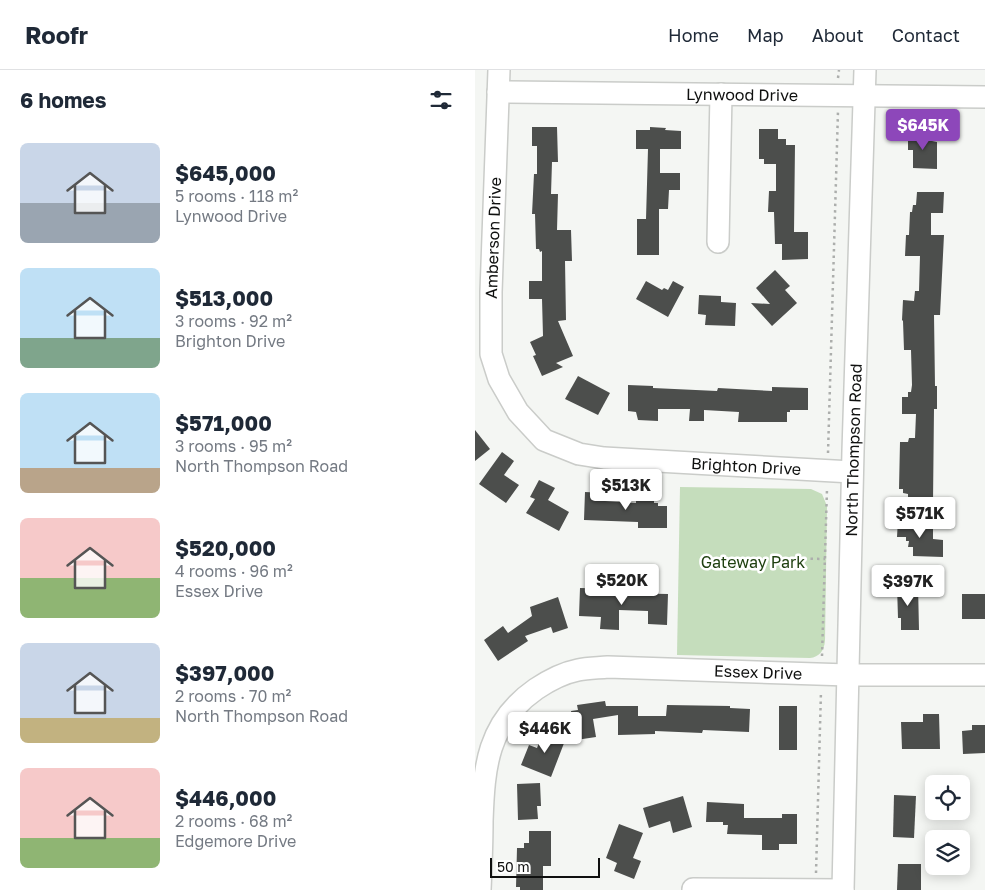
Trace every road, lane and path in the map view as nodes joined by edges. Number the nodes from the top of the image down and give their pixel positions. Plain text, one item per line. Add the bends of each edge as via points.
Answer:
1 (499, 70) edge
2 (865, 70) edge
3 (498, 92) junction
4 (721, 94) junction
5 (864, 96) junction
6 (985, 97) edge
7 (718, 242) dead end
8 (512, 402) joint
9 (852, 472) junction
10 (778, 558) dead end
11 (825, 559) dead end
12 (849, 675) junction
13 (985, 675) edge
14 (693, 889) dead end
15 (481, 890) edge
16 (843, 890) edge

1 - 3 street, Amberson Drive
2 - 5 street, North Thompson Road
3 - 4 street, Lynwood Drive
3 - 8 street, Amberson Drive via 491,354 499,379
4 - 5 street, Lynwood Drive
4 - 7 street
5 - 6 street, Lynwood Drive
5 - 9 street, North Thompson Road
8 - 9 street, Brighton Drive via 545,440 579,454
9 - 12 street, North Thompson Road
10 - 11 path
12 - 13 street, Essex Drive
12 - 15 street, Essex Drive via 608,668 577,670 548,681 525,697 502,723 486,764
12 - 16 street, North Thompson Road
14 - 16 street

